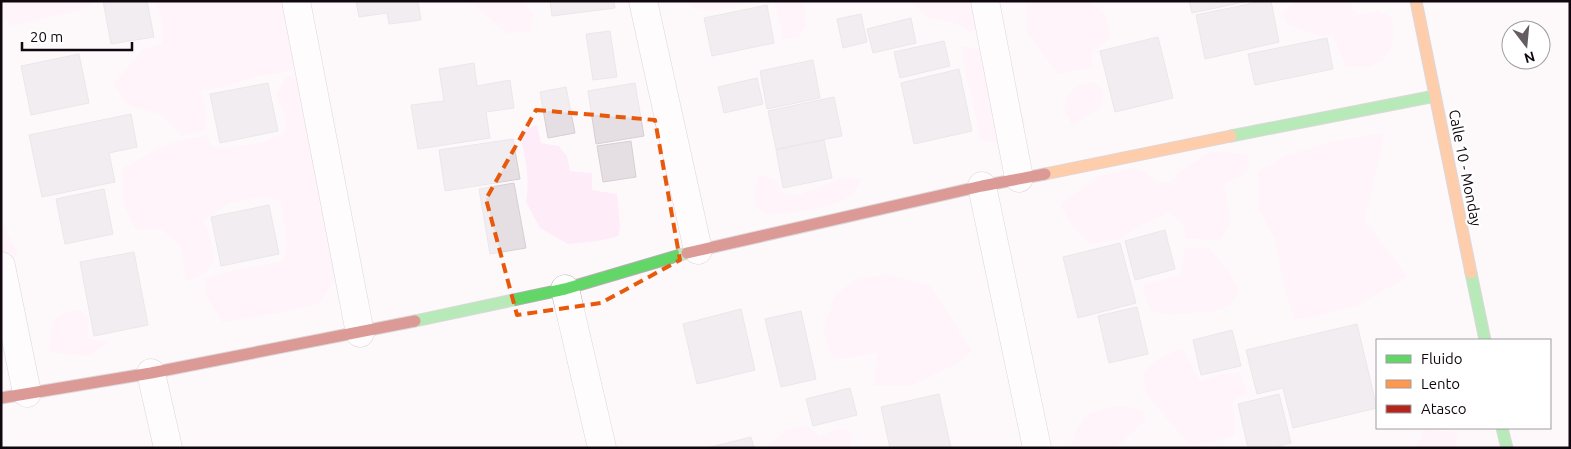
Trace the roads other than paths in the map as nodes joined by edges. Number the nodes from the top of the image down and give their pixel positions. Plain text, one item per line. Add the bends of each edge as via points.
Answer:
1 (296, 1) edge
2 (643, 1) edge
3 (985, 1) edge
4 (1416, 1) edge
5 (1435, 96) junction
6 (1019, 178) junction
7 (982, 186) junction
8 (698, 250) junction
9 (1, 266) edge
10 (565, 289) junction
11 (360, 333) junction
12 (1485, 339) edge
13 (152, 373) junction
14 (14, 396) edge
15 (1502, 429) edge
16 (168, 448) edge
17 (602, 448) edge
18 (1037, 448) edge
19 (1506, 448) edge

1 - 11 street
2 - 8 street
3 - 6 street
4 - 5 street, Calle 10 - Monday
5 - 6 street
5 - 12 street, Calle 10 - Monday
6 - 7 street
7 - 8 street
7 - 18 street
8 - 10 street
9 - 14 street
10 - 11 street
10 - 17 street
11 - 13 street
13 - 14 street
13 - 16 street
15 - 19 street

